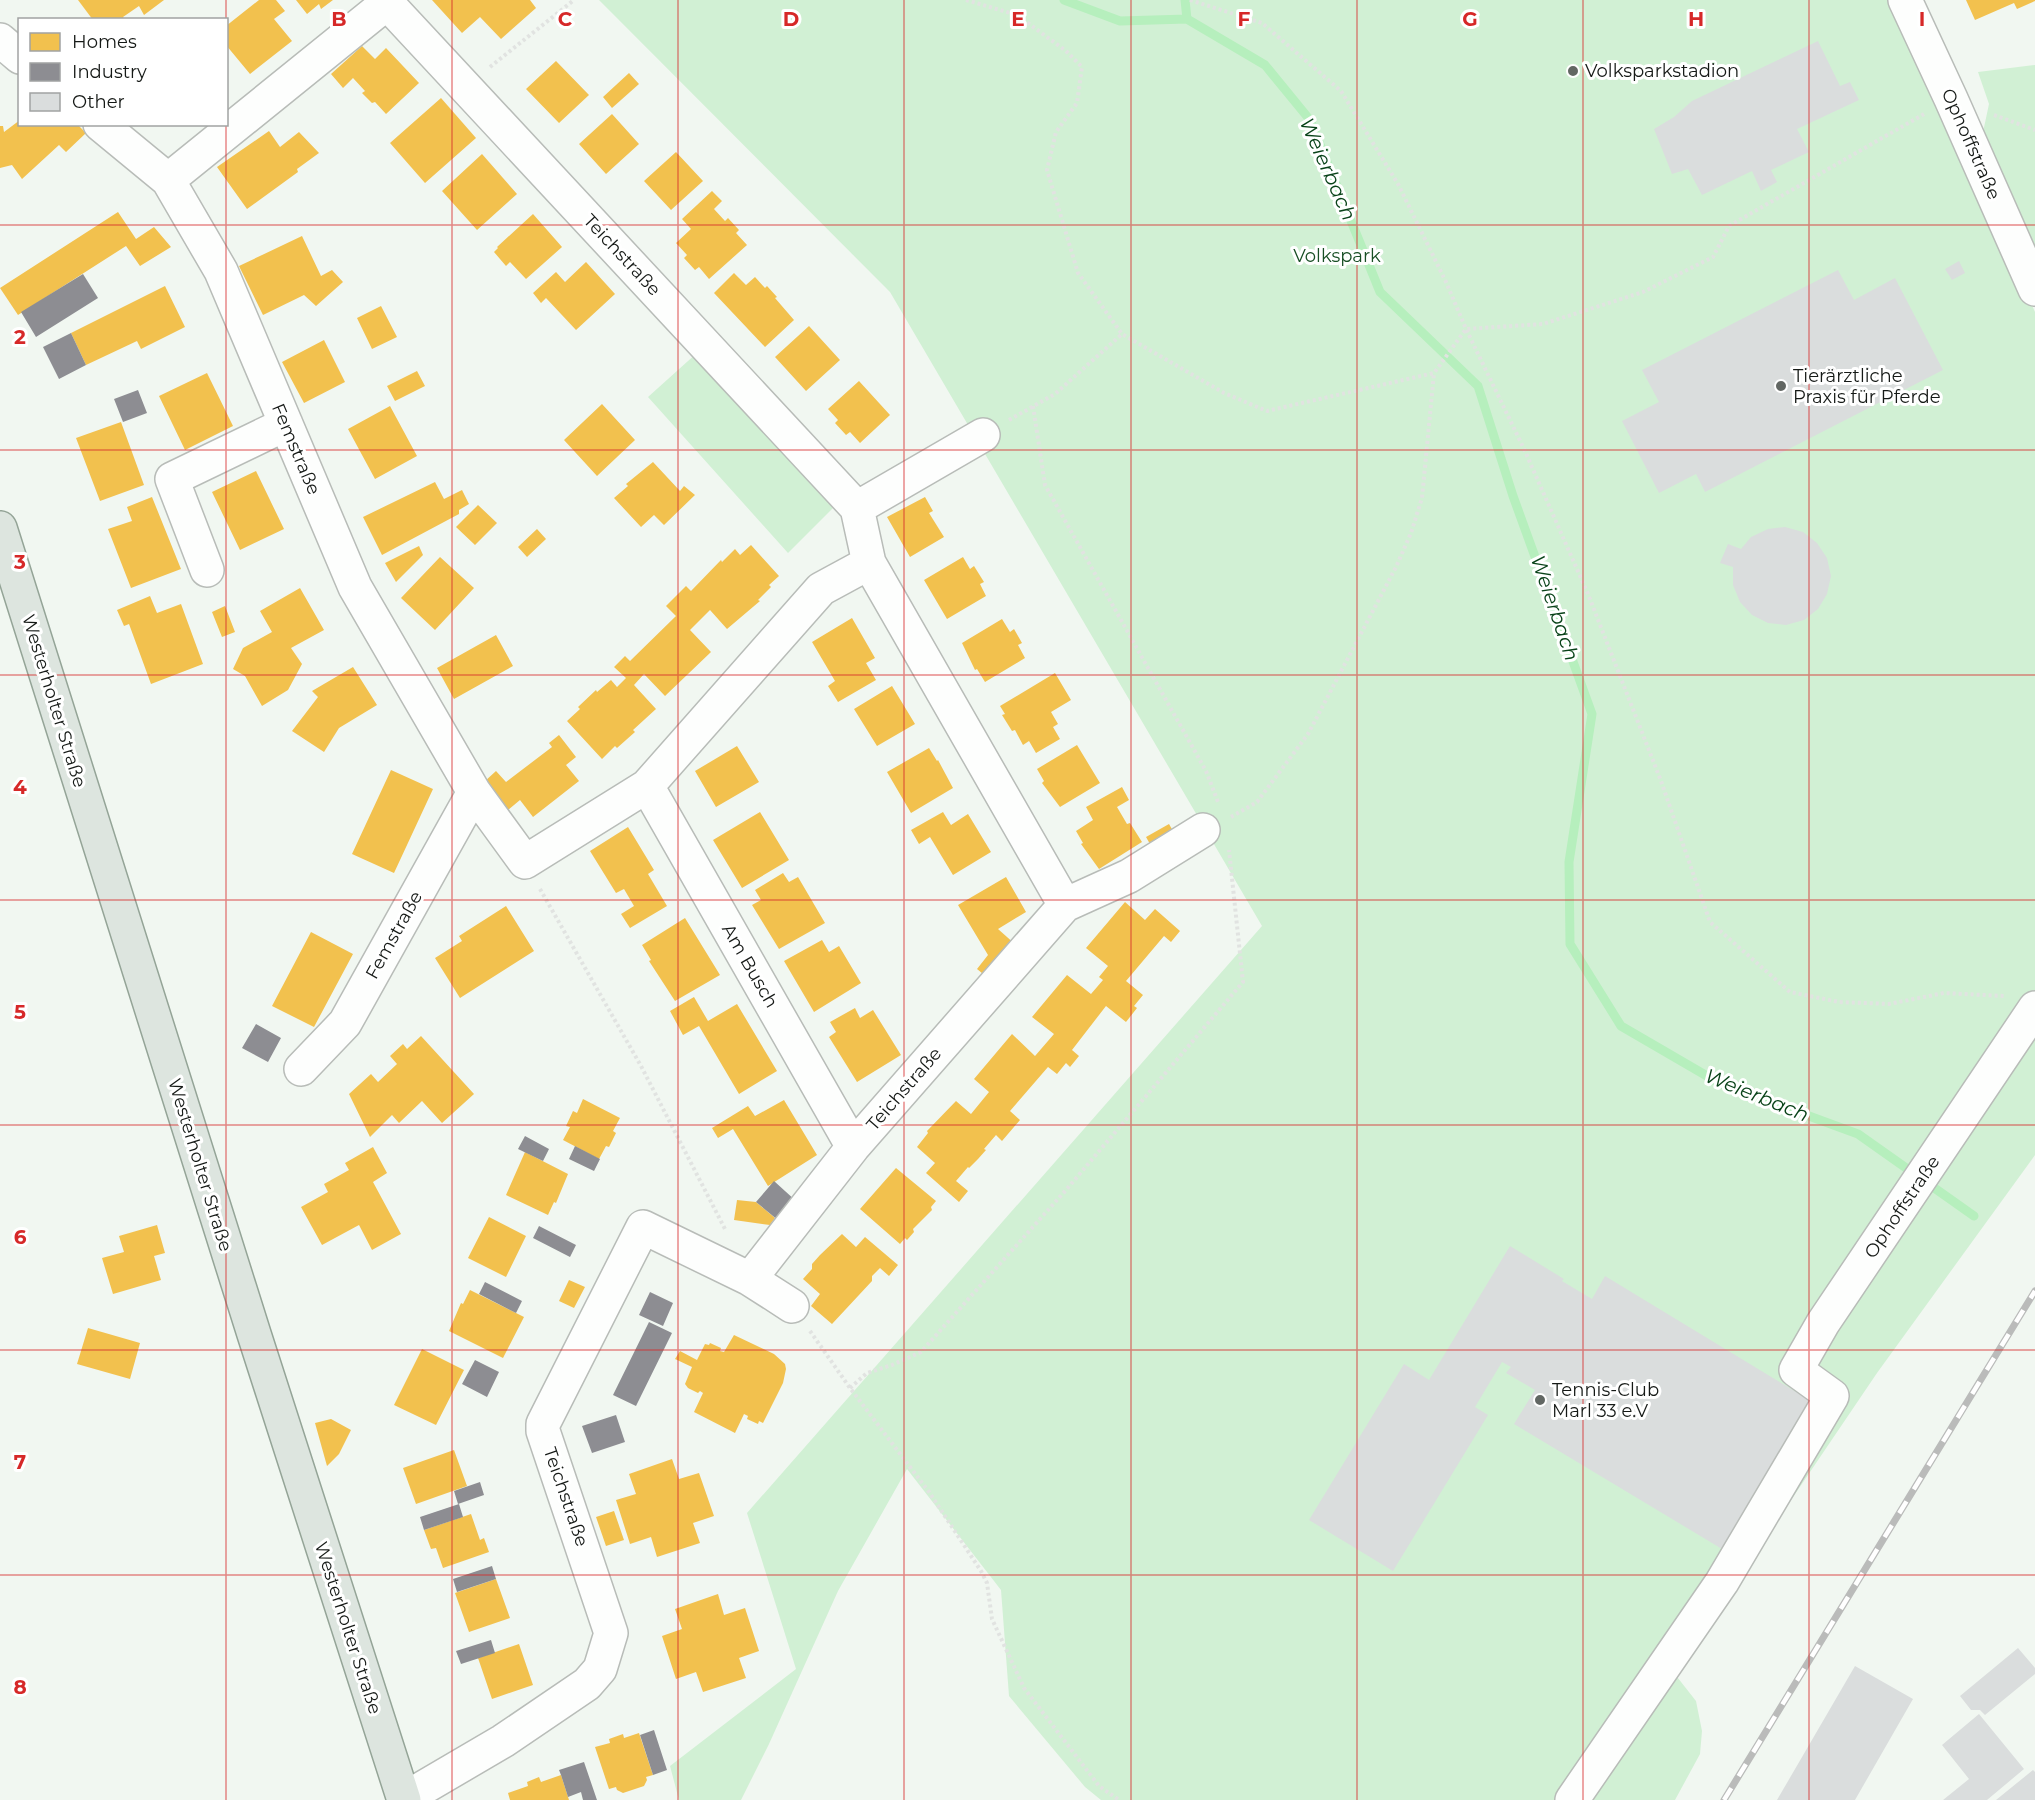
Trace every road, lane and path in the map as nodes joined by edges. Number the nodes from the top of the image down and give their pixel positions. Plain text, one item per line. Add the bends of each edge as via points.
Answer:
1 (574, 0) edge
2 (966, 0) edge
3 (1190, 0) edge
4 (1905, 0) edge
5 (386, 1) edge
6 (0, 40) edge
7 (18, 55) edge
8 (466, 87) junction
9 (1951, 99) junction
10 (102, 126) edge
11 (168, 180) junction
12 (2035, 289) edge
13 (1466, 329) junction
14 (1122, 334) junction
15 (1434, 373) junction
16 (1033, 406) junction
17 (286, 424) junction
18 (982, 435) joint
19 (857, 508) junction
20 (0, 528) edge
21 (869, 563) junction
22 (207, 570) dead end
23 (647, 786) junction
24 (474, 792) junction
25 (1219, 831) junction
26 (525, 862) junction
27 (1065, 905) junction
28 (2024, 1002) edge
29 (301, 1069) dead end
30 (853, 1147) junction
31 (728, 1236) dead end
32 (750, 1279) junction
33 (792, 1306) joint
34 (850, 1388) junction
35 (404, 1800) edge
36 (1119, 1800) edge
37 (1572, 1800) edge

1 - 8 path
2 - 14 path via 1017,15 1082,67 1077,103 1056,132 1047,171 1078,273
3 - 13 path via 1262,23 1341,91 1398,184
4 - 9 street, Ophoffstraße
5 - 8 street, Teichstraße
5 - 11 street, Teichstraße
6 - 7 street
8 - 19 street, Teichstraße
9 - 12 street, Ophoffstraße
9 - 13 path via 1729,226 1713,257 1643,292 1543,324
10 - 11 street, Femstraße
11 - 17 street, Femstraße via 221,271
13 - 15 path
13 - 28 path via 1588,594 1661,781 1710,922 1790,992 1839,1002 1889,1004 1944,993
14 - 15 path via 1224,393 1267,411
14 - 16 path via 1055,394
15 - 25 path via 1422,498 1412,533 1308,734 1257,802
16 - 18 path
16 - 25 path via 1045,485 1206,771
17 - 22 street via 172,479
17 - 24 street, Femstraße via 355,587
18 - 19 street
19 - 21 street
20 - 35 main road, Westerholter Straße
21 - 23 street via 821,590
21 - 27 street
23 - 26 street
23 - 30 street, Am Busch
24 - 26 street, Femstraße
24 - 29 street, Femstraße via 345,1023
25 - 27 street, Teichstraße
25 - 34 path via 1243,982 1066,1190 921,1352 867,1373
26 - 31 path via 641,1066
27 - 30 street, Teichstraße
28 - 37 street, Ophoffstraße via 1931,1164 1796,1370 1832,1396 1722,1582
30 - 32 street, Teichstraße
32 - 33 street, Teichstraße
32 - 35 street, Teichstraße via 643,1227 543,1424 611,1633 600,1668 587,1684 503,1741
33 - 34 path
34 - 36 path via 981,1571 993,1619 1024,1688 1099,1786

